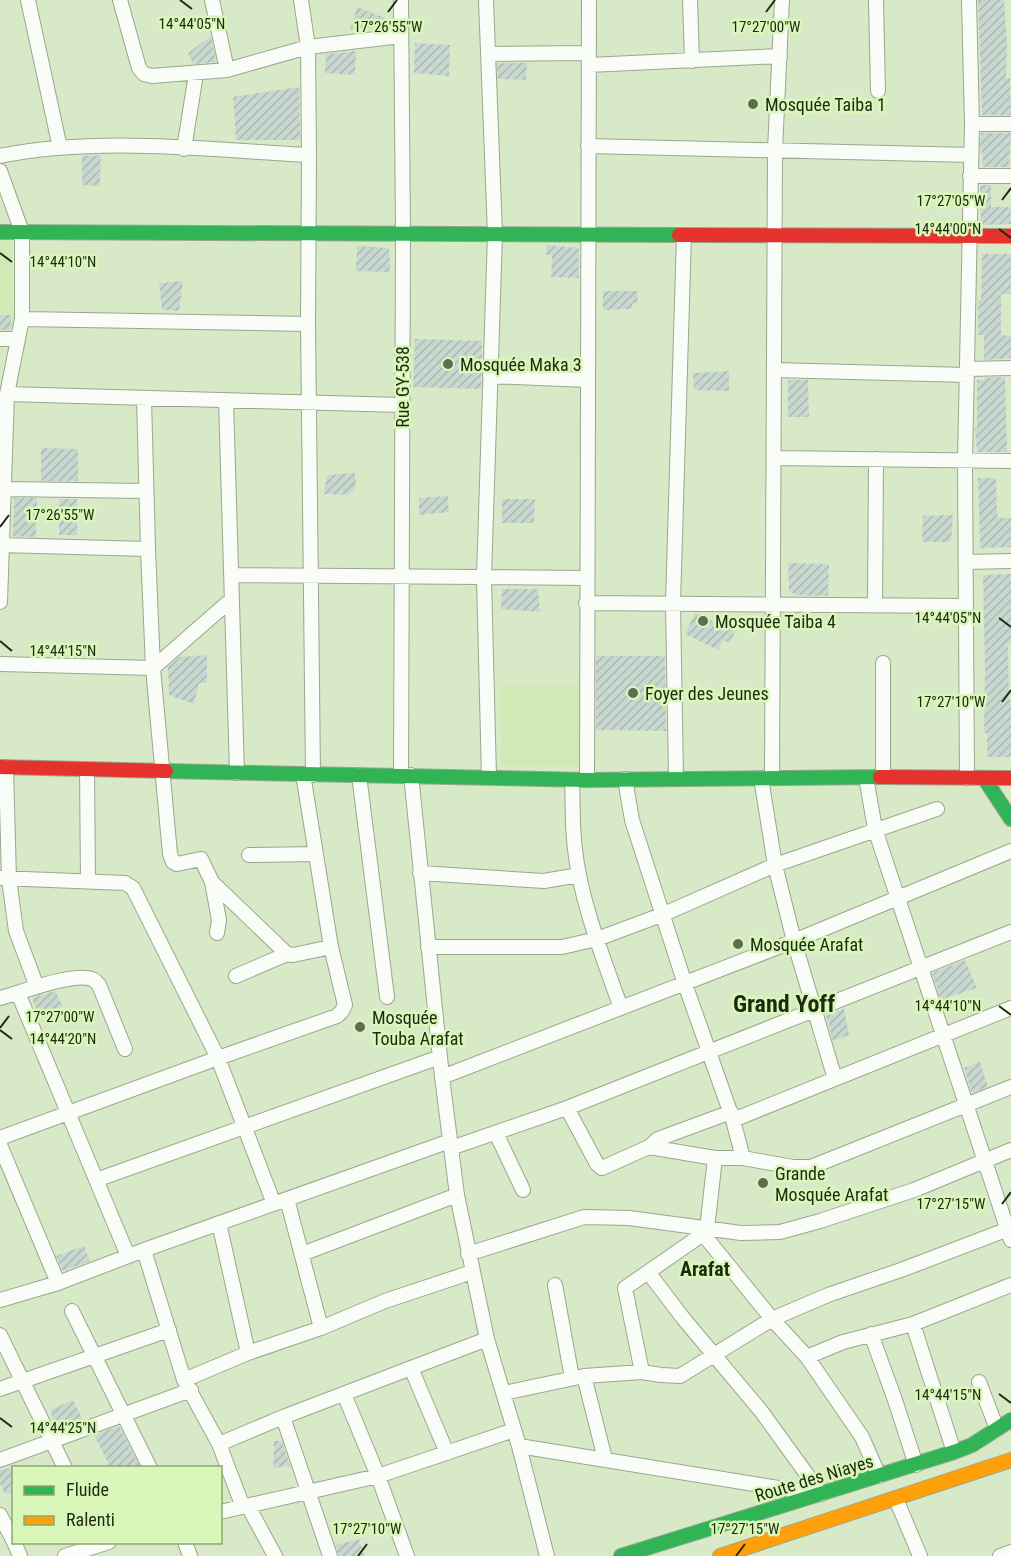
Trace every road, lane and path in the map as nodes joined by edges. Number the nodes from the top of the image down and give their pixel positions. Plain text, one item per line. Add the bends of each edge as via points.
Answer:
1 (28, 0) edge
2 (120, 0) edge
3 (212, 0) edge
4 (301, 0) edge
5 (401, 0) edge
6 (486, 0) edge
7 (589, 0) edge
8 (690, 0) edge
9 (782, 0) edge
10 (876, 0) edge
11 (969, 0) edge
12 (401, 36) junction
13 (308, 47) junction
14 (488, 54) junction
15 (780, 56) junction
16 (589, 59) junction
17 (692, 61) junction
18 (227, 70) junction
19 (196, 74) junction
20 (878, 91) dead end
21 (972, 124) junction
22 (1011, 124) edge
23 (588, 146) junction
24 (60, 148) junction
25 (184, 149) junction
26 (775, 150) junction
27 (309, 155) junction
28 (971, 155) junction
29 (0, 156) edge
30 (0, 171) edge
31 (970, 176) junction
32 (1011, 176) edge
33 (0, 232) edge
34 (22, 232) junction
35 (310, 233) junction
36 (403, 234) junction
37 (495, 234) junction
38 (588, 234) junction
39 (684, 235) junction
40 (774, 235) junction
41 (970, 236) junction
42 (1011, 236) edge
43 (22, 319) junction
44 (308, 324) junction
45 (0, 339) edge
46 (18, 339) junction
47 (1011, 368) edge
48 (774, 369) junction
49 (967, 372) junction
50 (490, 376) junction
51 (588, 380) junction
52 (7, 394) junction
53 (144, 398) junction
54 (226, 400) junction
55 (308, 402) junction
56 (402, 405) junction
57 (774, 458) junction
58 (876, 459) junction
59 (966, 460) junction
60 (1011, 461) edge
61 (4, 489) junction
62 (146, 491) junction
63 (1, 545) edge
64 (148, 549) junction
65 (1011, 561) edge
66 (966, 562) junction
67 (232, 575) junction
68 (310, 576) junction
69 (401, 577) junction
70 (484, 577) junction
71 (587, 578) junction
72 (232, 599) junction
73 (0, 602) edge
74 (586, 603) junction
75 (673, 603) junction
76 (772, 604) junction
77 (875, 605) junction
78 (966, 606) junction
79 (883, 663) dead end
80 (0, 664) edge
81 (153, 668) junction
82 (3, 767) edge
83 (87, 770) junction
84 (163, 771) junction
85 (237, 773) junction
86 (308, 775) junction
87 (359, 775) junction
88 (406, 775) junction
89 (489, 777) junction
90 (866, 777) junction
91 (883, 777) junction
92 (676, 778) junction
93 (767, 778) junction
94 (967, 778) junction
95 (984, 778) junction
96 (1011, 778) edge
97 (625, 779) junction
98 (572, 780) junction
99 (587, 780) junction
100 (937, 809) dead end
101 (1011, 819) edge
102 (875, 829) junction
103 (1011, 850) edge
104 (316, 854) junction
105 (249, 855) dead end
106 (775, 865) junction
107 (420, 873) junction
108 (579, 875) junction
109 (5, 879) edge
110 (88, 881) junction
111 (212, 882) junction
112 (898, 899) junction
113 (664, 914) junction
114 (1011, 932) edge
115 (217, 933) dead end
116 (597, 939) junction
117 (794, 941) junction
118 (331, 947) junction
119 (428, 947) junction
120 (287, 954) junction
121 (920, 967) junction
122 (236, 976) dead end
123 (685, 984) junction
124 (37, 987) junction
125 (18, 993) junction
126 (387, 997) dead end
127 (0, 998) edge
128 (621, 1008) junction
129 (1011, 1008) edge
130 (815, 1010) junction
131 (943, 1037) junction
132 (124, 1048) dead end
133 (709, 1052) junction
134 (440, 1057) junction
135 (218, 1058) junction
136 (442, 1077) junction
137 (834, 1078) junction
138 (1011, 1087) edge
139 (966, 1106) junction
140 (567, 1108) junction
141 (68, 1113) junction
142 (732, 1116) junction
143 (244, 1127) junction
144 (496, 1133) junction
145 (0, 1138) edge
146 (451, 1144) junction
147 (0, 1145) edge
148 (649, 1147) junction
149 (1011, 1150) edge
150 (715, 1158) junction
151 (743, 1158) junction
152 (986, 1160) junction
153 (96, 1180) junction
154 (523, 1190) dead end
155 (457, 1195) junction
156 (281, 1202) junction
157 (219, 1223) junction
158 (705, 1231) junction
159 (1010, 1232) edge
160 (144, 1250) junction
161 (302, 1254) junction
162 (468, 1254) junction
163 (128, 1256) junction
164 (472, 1272) junction
165 (648, 1272) junction
166 (58, 1283) junction
167 (555, 1285) dead end
168 (1011, 1285) edge
169 (0, 1300) edge
170 (72, 1311) dead end
171 (772, 1318) junction
172 (912, 1323) junction
173 (321, 1328) junction
174 (169, 1330) junction
175 (871, 1334) junction
176 (0, 1335) edge
177 (487, 1339) junction
178 (248, 1353) junction
179 (716, 1355) junction
180 (95, 1356) junction
181 (807, 1357) junction
182 (411, 1368) junction
183 (642, 1372) junction
184 (578, 1377) junction
185 (23, 1381) junction
186 (979, 1382) dead end
187 (187, 1385) junction
188 (0, 1389) edge
189 (504, 1393) junction
190 (344, 1394) junction
191 (124, 1415) junction
192 (283, 1417) junction
193 (1011, 1420) edge
194 (997, 1429) junction
195 (514, 1430) junction
196 (52, 1443) junction
197 (219, 1444) junction
198 (519, 1446) junction
199 (954, 1452) junction
200 (447, 1453) junction
201 (0, 1460) edge
202 (605, 1460) junction
203 (1011, 1460) edge
204 (916, 1465) junction
205 (64, 1466) edge
206 (150, 1466) edge
207 (378, 1476) junction
208 (879, 1476) junction
209 (308, 1491) junction
210 (821, 1494) junction
211 (897, 1499) junction
212 (245, 1507) junction
213 (222, 1512) edge
214 (0, 1515) edge
215 (12, 1538) edge
216 (107, 1546) edge
217 (1011, 1552) edge
218 (65, 1556) edge
219 (275, 1556) edge
220 (330, 1556) edge
221 (407, 1556) edge
222 (547, 1556) edge
223 (621, 1556) edge
224 (720, 1556) edge
225 (920, 1556) edge
226 (1000, 1556) edge

1 - 24 street
2 - 19 street via 144,74
3 - 18 street
4 - 13 street
5 - 12 street, Rue GY-538
6 - 14 street
7 - 16 street
8 - 17 street
9 - 15 street
10 - 20 street
11 - 21 street
12 - 13 street
12 - 36 street, Rue GY-538
13 - 18 street
13 - 27 street
14 - 16 street
14 - 37 street
15 - 17 street
15 - 26 street
16 - 17 street
16 - 23 street
18 - 19 street
19 - 25 street
21 - 22 street
21 - 28 street
23 - 26 street
23 - 38 street
24 - 25 street
24 - 29 street
25 - 27 street
26 - 28 street
26 - 40 street
27 - 35 street
28 - 31 street
30 - 34 street
31 - 32 street
31 - 41 street
33 - 34 street
34 - 35 street
34 - 43 street
35 - 36 street
35 - 44 street
36 - 37 street
36 - 56 street, Rue GY-538
37 - 38 street
37 - 50 street
38 - 39 street
38 - 51 street
39 - 40 street
39 - 75 street
40 - 41 street
40 - 48 street
41 - 42 street
41 - 49 street
43 - 44 street
43 - 46 street
44 - 55 street
45 - 46 street
46 - 52 street
47 - 49 street
48 - 49 street
48 - 57 street
49 - 59 street
50 - 51 street
50 - 70 street
51 - 71 street
52 - 53 street
52 - 61 street
53 - 54 street
53 - 62 street
54 - 55 street
54 - 67 street
55 - 56 street
55 - 68 street
56 - 69 street, Rue GY-538
57 - 58 street
57 - 76 street
58 - 59 street
58 - 77 street
59 - 60 street
59 - 66 street
61 - 62 street
61 - 63 street
62 - 64 street
63 - 64 street
63 - 73 street
64 - 81 street
65 - 66 street
66 - 78 street
67 - 68 street
67 - 72 street
68 - 69 street
68 - 86 street
69 - 70 street
69 - 88 street, Rue GY-538
70 - 71 street
70 - 89 street
71 - 74 street
72 - 81 street
72 - 85 street
74 - 75 street
74 - 99 street
75 - 76 street
75 - 92 street
76 - 77 street
76 - 93 street
77 - 78 street
78 - 94 street
79 - 91 street
80 - 81 street
81 - 84 street
82 - 83 street
82 - 109 street
83 - 84 street
83 - 110 street
84 - 85 street
84 - 111 street via 173,862 201,859
85 - 86 street
86 - 87 street
86 - 104 street
87 - 88 street
87 - 126 street
88 - 89 street
88 - 107 street, Rue GY-538
89 - 98 street
90 - 91 street
90 - 93 street
90 - 102 street
91 - 94 street
92 - 93 street
92 - 97 street
93 - 106 street
94 - 95 street
95 - 96 street
95 - 101 street
97 - 99 street
97 - 113 street via 632,820
98 - 99 street
98 - 108 street via 574,848
100 - 102 street
102 - 106 street
102 - 112 street
103 - 112 street
104 - 105 street
104 - 118 street
106 - 113 street
106 - 117 street
107 - 108 street via 544,881
107 - 119 street, Rue GY-538
108 - 116 street
109 - 110 street
109 - 124 street via 16,931
110 - 135 street via 125,883 133,888
111 - 115 street via 218,909
111 - 120 street
112 - 117 street
112 - 121 street
113 - 116 street
113 - 123 street
114 - 121 street
116 - 119 street via 562,948
116 - 128 street
117 - 123 street
117 - 130 street
118 - 120 street
118 - 135 street via 345,1005 337,1016
119 - 134 street, Rue GY-538
120 - 122 street
121 - 130 street
121 - 131 street
123 - 128 street
123 - 133 street
124 - 125 street
124 - 132 street via 78,978 92,979 99,985
125 - 127 street
125 - 141 street
128 - 136 street
129 - 131 street
130 - 133 street
130 - 137 street
131 - 137 street
131 - 139 street
133 - 140 street
133 - 142 street
134 - 136 street, Rue GY-538
134 - 143 street
135 - 141 street
135 - 143 street
136 - 146 street, Rue GY-538
137 - 142 street
138 - 139 street
139 - 151 street via 811,1167
139 - 152 street
140 - 144 street
140 - 148 street via 602,1168
141 - 145 street
141 - 153 street
142 - 148 street via 658,1139
142 - 151 street
143 - 153 street
143 - 156 street
144 - 146 street
144 - 154 street
146 - 155 street, Rue GY-538
146 - 156 street
147 - 166 street
148 - 150 street
149 - 152 street
150 - 151 street
150 - 158 street
152 - 158 street via 914,1190 780,1232
152 - 159 street
153 - 163 street
155 - 161 street
155 - 162 street, Rue GY-538
156 - 157 street
156 - 161 street
157 - 160 street
157 - 178 street
158 - 162 street via 629,1218 584,1217
158 - 165 street
158 - 171 street
159 - 171 street
160 - 163 street
160 - 174 street
161 - 173 street
162 - 164 street, Rue GY-538
163 - 166 street
164 - 173 street via 385,1301
164 - 177 street, Rue GY-538
165 - 179 street
165 - 183 street via 624,1291
166 - 169 street
167 - 184 street
168 - 172 street
170 - 180 street
171 - 179 street
171 - 181 street
172 - 175 street
172 - 199 street
173 - 178 street
174 - 180 street
174 - 187 street
175 - 181 street
175 - 204 street
176 - 185 street
177 - 182 street
177 - 189 street, Rue GY-538
178 - 187 street
179 - 183 street via 680,1376
179 - 210 street
180 - 185 street
180 - 191 street
181 - 208 street via 862,1437
182 - 190 street
182 - 200 street
183 - 184 street
184 - 189 street
184 - 202 street
185 - 188 street
185 - 196 street
186 - 194 street
187 - 191 street
187 - 197 street
189 - 195 street, Rue GY-538
190 - 192 street
190 - 207 street
191 - 196 street
191 - 206 street
192 - 197 street
192 - 209 street
193 - 194 street, Route des Niayes
194 - 199 street, Route des Niayes
195 - 198 street, Rue GY-538
195 - 200 street
196 - 201 street
196 - 205 street
197 - 212 street
198 - 202 street
198 - 222 street, Rue GY-538
199 - 204 street, Route des Niayes
200 - 207 street
202 - 210 street
203 - 211 street
204 - 208 street, Route des Niayes
207 - 209 street
207 - 221 street
208 - 210 street, Route des Niayes
209 - 212 street
209 - 220 street
210 - 223 street, Route des Niayes
211 - 224 street
211 - 225 street
212 - 213 street
212 - 219 street
214 - 215 street
216 - 218 street
217 - 226 street

